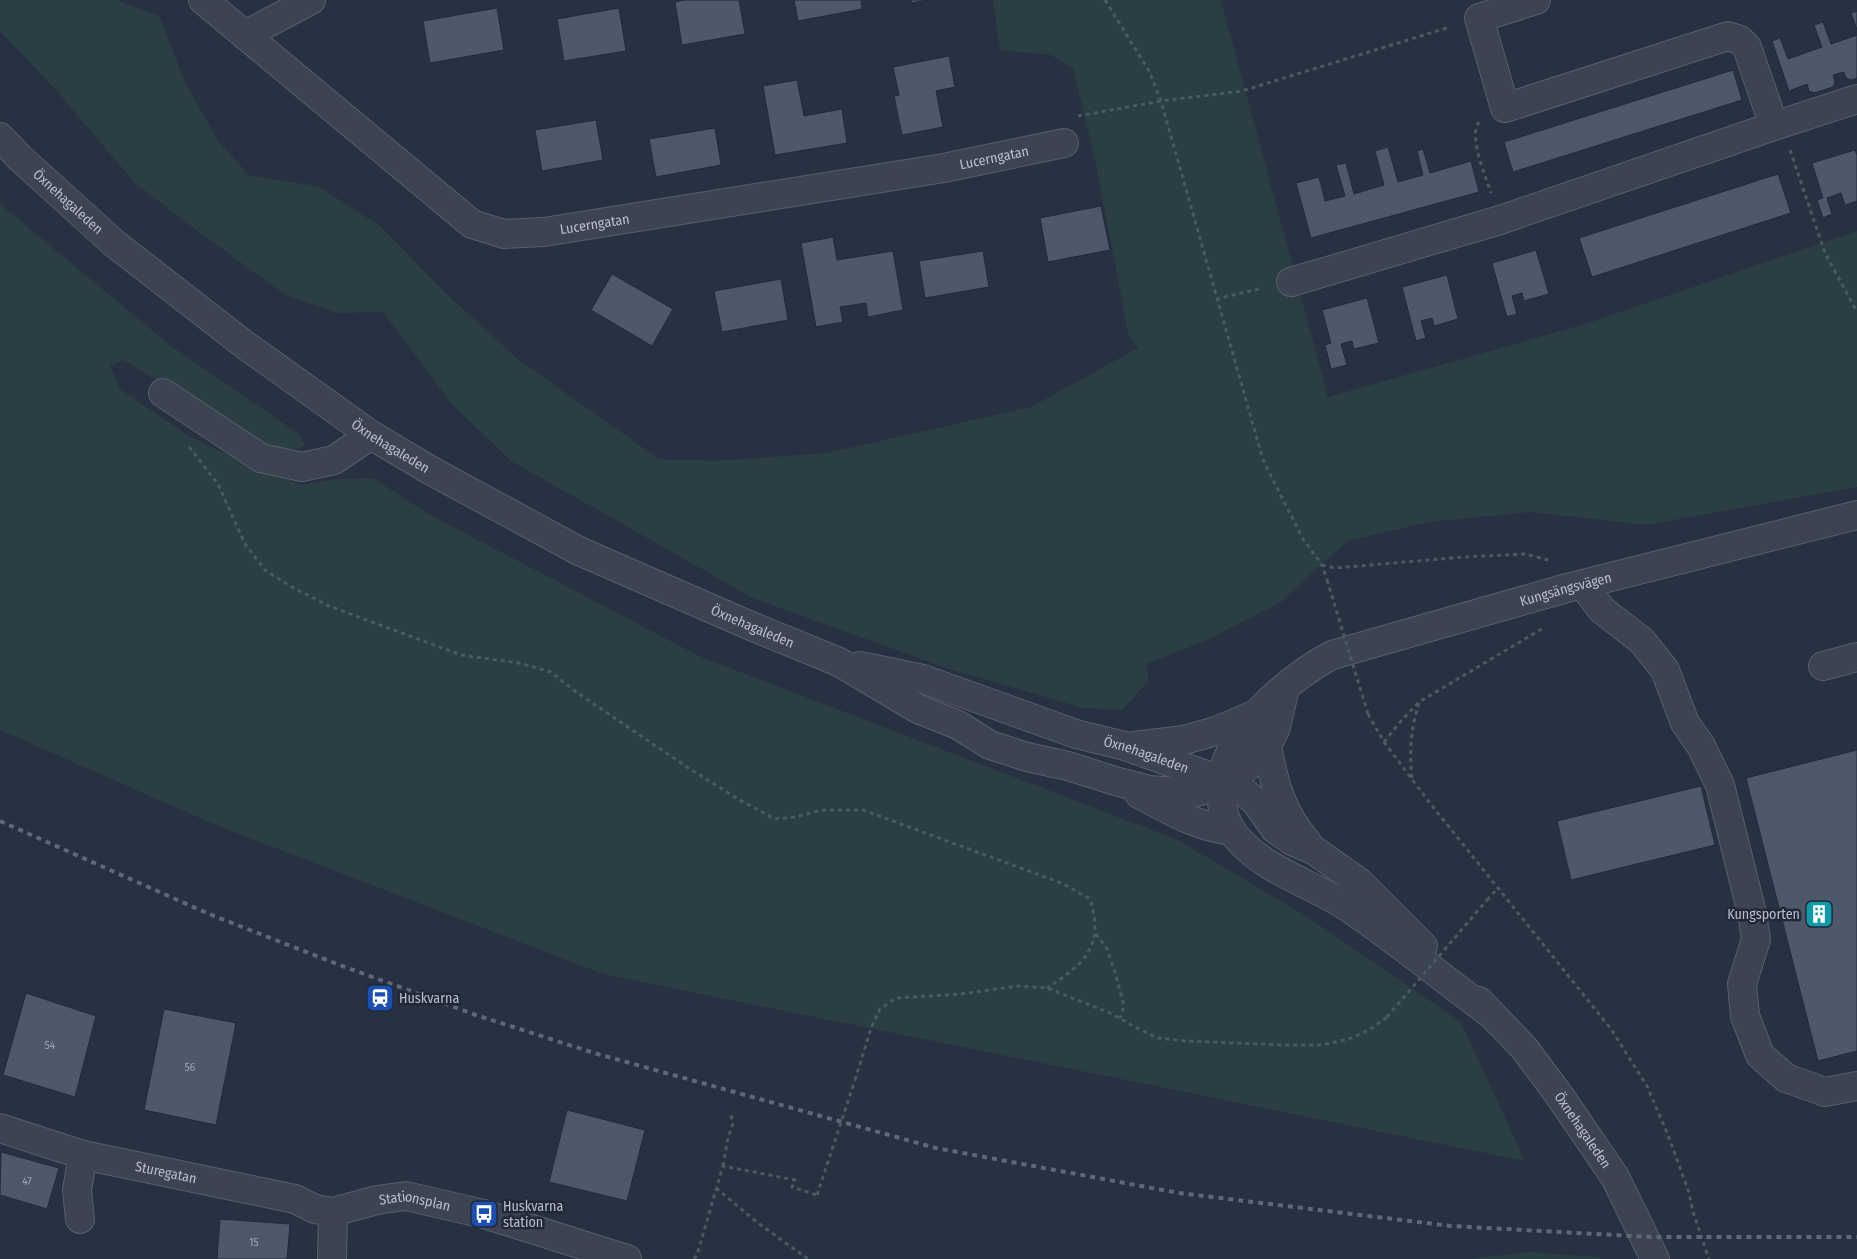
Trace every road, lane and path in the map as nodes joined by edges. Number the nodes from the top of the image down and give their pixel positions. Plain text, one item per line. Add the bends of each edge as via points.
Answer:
1 (203, 0) edge
2 (311, 0) edge
3 (1106, 0) edge
4 (1536, 0) edge
5 (1480, 18) junction
6 (245, 35) junction
7 (1857, 99) edge
8 (1161, 101) junction
9 (1505, 108) junction
10 (1778, 125) junction
11 (0, 137) edge
12 (1064, 143) joint
13 (1500, 220) junction
14 (1291, 282) joint
15 (1216, 299) junction
16 (1857, 312) edge
17 (162, 393) dead end
18 (371, 435) junction
19 (188, 446) dead end
20 (1857, 515) edge
21 (1554, 561) dead end
22 (1322, 565) junction
23 (1583, 584) junction
24 (1857, 657) edge
25 (839, 662) junction
26 (1823, 666) dead end
27 (1285, 688) junction
28 (1419, 702) dead end
29 (1258, 714) junction
30 (1125, 746) junction
31 (1267, 746) junction
32 (1412, 779) junction
33 (1222, 781) junction
34 (1115, 782) junction
35 (1232, 831) junction
36 (1315, 850) junction
37 (1498, 888) junction
38 (1096, 934) junction
39 (1047, 988) junction
40 (1492, 1014) junction
41 (1120, 1018) junction
42 (1857, 1086) edge
43 (731, 1115) dead end
44 (0, 1128) edge
45 (83, 1155) junction
46 (723, 1166) junction
47 (716, 1188) junction
48 (334, 1212) junction
49 (80, 1219) dead end
50 (808, 1258) edge
51 (332, 1259) edge
52 (627, 1259) edge
53 (694, 1259) edge
54 (1655, 1259) edge
55 (1710, 1259) edge

1 - 6 street, Lucerngatan
2 - 6 street
3 - 8 path via 1149,71
4 - 5 street
5 - 8 path via 1242,91
5 - 9 street
6 - 12 street, Lucerngatan via 472,224 504,234 544,232 934,170
7 - 10 street
8 - 12 path via 1072,118
8 - 15 path
9 - 10 street via 1728,36 1740,40 1747,47
9 - 13 path via 1485,115 1477,125 1476,142
10 - 13 street
10 - 16 path via 1825,253
11 - 18 street, Öxnehagaleden via 115,244 245,345
13 - 14 street
14 - 15 path
15 - 22 path via 1263,460 1303,539
17 - 18 street via 261,458 302,467 334,460
18 - 25 street, Öxnehagaleden via 579,551
19 - 38 path via 218,484 245,544 265,570 290,586 329,606 461,655 551,672 694,771 775,819 822,810 863,810 1064,884 1090,899
20 - 23 street, Kungsängsvägen
21 - 22 path via 1525,554 1335,568
22 - 32 path, bridge via 1368,714
23 - 27 street, Kungsängsvägen via 1332,655 1307,669
23 - 42 street via 1602,610 1642,641 1665,670 1685,723 1701,746 1720,785 1756,939 1742,984 1745,1016 1760,1055 1786,1078 1825,1092
24 - 26 street
25 - 30 street, Öxnehagaleden via 923,679 1076,734
25 - 34 street, Öxnehagaleden via 918,709 958,725 990,745
27 - 29 street, Kungsängsvägen
27 - 31 street via 1276,728
28 - 32 path via 1410,744
29 - 30 street, Kungsängsvägen via 1184,740
29 - 33 street, Kungsängsvägen via 1226,760
30 - 33 street, Öxnehagaleden
31 - 33 street via 1236,776
31 - 36 street via 1278,796 1293,826
32 - 37 path
33 - 34 street, Öxnehagaleden via 1188,793 1150,790
33 - 35 street, Öxnehagaleden via 1222,809
33 - 36 street, Öxnehagaleden via 1237,786 1256,802 1275,829 1292,841
34 - 35 street, Öxnehagaleden via 1191,822
35 - 40 street, Öxnehagaleden via 1255,856 1347,907
36 - 40 street, Öxnehagaleden via 1359,882
37 - 41 path, bridge via 1388,1017 1349,1039 1322,1045 1186,1041 1158,1038
37 - 55 path via 1611,1029 1647,1086 1668,1135
38 - 39 path via 1086,956 1071,972
38 - 41 path via 1107,949 1115,972 1124,1006
39 - 41 path
39 - 46 path, bridge via 1018,986 896,998 880,1009 817,1194 792,1187 795,1180
40 - 54 street, Öxnehagaleden via 1524,1048 1615,1177
43 - 46 path via 734,1123
44 - 45 street, Sturegatan
45 - 48 street, Sturegatan via 295,1199 315,1209
45 - 49 street via 77,1190
46 - 47 path
47 - 50 path
47 - 53 path
48 - 51 street
48 - 52 street, Stationsplan via 406,1196 484,1214

